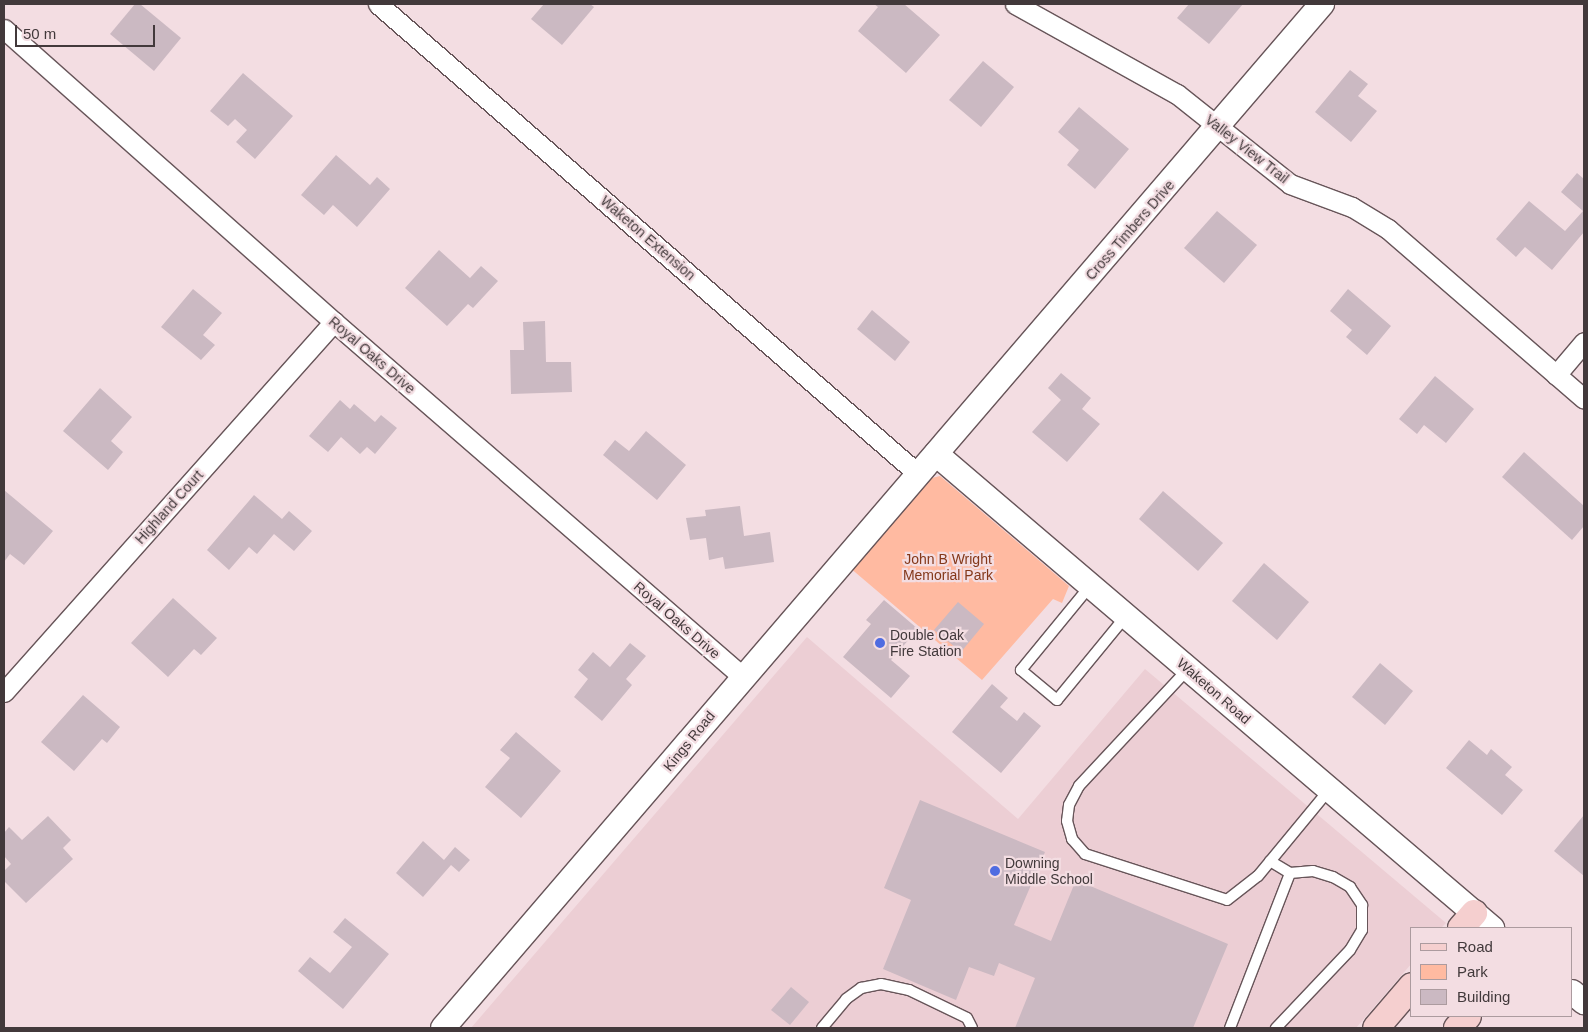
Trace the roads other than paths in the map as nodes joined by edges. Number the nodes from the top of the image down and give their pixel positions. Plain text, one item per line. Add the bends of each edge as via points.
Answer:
1 (378, 4) edge
2 (1015, 4) edge
3 (1322, 4) edge
4 (4, 29) edge
5 (1218, 127) junction
6 (334, 322) junction
7 (1584, 342) edge
8 (1556, 374) junction
9 (1584, 399) edge
10 (936, 454) junction
11 (917, 473) junction
12 (1090, 585) junction
13 (1126, 616) junction
14 (1188, 668) junction
15 (743, 677) junction
16 (4, 692) edge
17 (1329, 790) junction
18 (1270, 861) junction
19 (1290, 873) junction
20 (1475, 923) edge
21 (1410, 988) edge
22 (1467, 1017) edge
23 (443, 1028) edge
24 (822, 1028) edge
25 (972, 1028) edge
26 (1230, 1028) edge
27 (1276, 1028) edge
28 (1376, 1028) edge
29 (1457, 1028) edge

1 - 11 street, Waketon Extension
2 - 5 street, Valley View Trail via 1177,94
3 - 5 street, Cross Timbers Drive
4 - 6 street, Royal Oaks Drive
5 - 8 street, Valley View Trail via 1290,184 1352,207 1388,229
5 - 10 street, Cross Timbers Drive
6 - 15 street, Royal Oaks Drive
6 - 16 street, Highland Court
7 - 8 street
8 - 9 street, Valley View Trail
10 - 11 street, Kings Road
10 - 12 street, Waketon Road
11 - 15 street, Kings Road
12 - 13 street, Waketon Road
12 - 13 lane via 1021,670 1057,700
13 - 14 street, Waketon Road
14 - 17 street, Waketon Road
14 - 18 lane via 1079,786 1069,805 1072,839 1085,854 1226,900 1243,890
15 - 23 street, Kings Road
17 - 18 lane
17 - 20 street, Waketon Road
18 - 19 lane
19 - 26 lane
19 - 27 lane via 1314,871 1350,887 1362,905 1362,930 1350,950
21 - 28 main road
22 - 29 main road
24 - 25 lane via 853,993 881,984 909,990 967,1018

